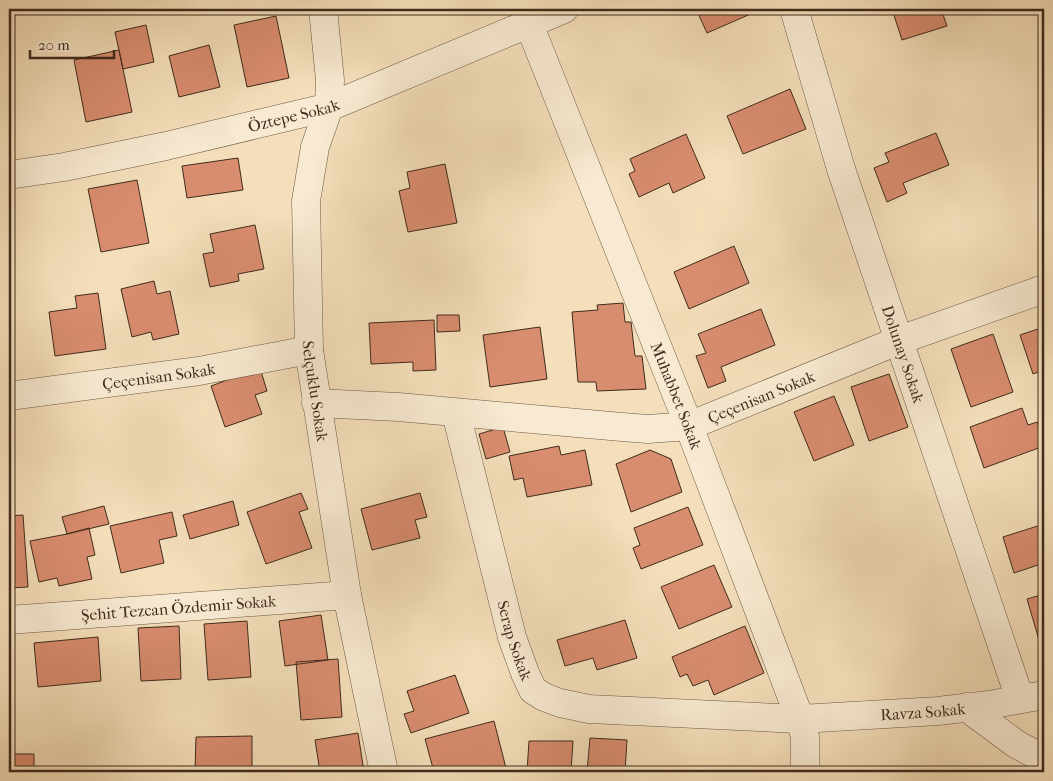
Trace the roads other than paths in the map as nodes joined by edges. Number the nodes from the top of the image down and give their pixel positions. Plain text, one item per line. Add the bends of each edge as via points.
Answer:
1 (323, 9) edge
2 (564, 9) edge
3 (794, 9) edge
4 (529, 24) junction
5 (329, 107) junction
6 (9, 175) edge
7 (1044, 290) edge
8 (900, 340) junction
9 (309, 350) junction
10 (9, 396) edge
11 (316, 403) junction
12 (456, 412) junction
13 (689, 426) junction
14 (347, 595) junction
15 (9, 620) edge
16 (1032, 697) edge
17 (966, 707) junction
18 (800, 719) junction
19 (1044, 759) edge
20 (384, 772) edge
21 (805, 772) edge

1 - 5 street, Selçuklu Sokak via 330,80
2 - 4 street, Öztepe Sokak
3 - 8 street, Dolunay Sokak via 841,169
4 - 5 street, Öztepe Sokak
4 - 13 street, Muhabbet Sokak
5 - 6 street, Öztepe Sokak via 166,146
5 - 9 street, Selçuklu Sokak via 315,147 306,202
7 - 8 street, Çeçenisan Sokak
8 - 13 street, Çeçenisan Sokak
8 - 16 street, Dolunay Sokak
9 - 10 street, Çeçenisan Sokak via 199,371
9 - 11 street, Selçuklu Sokak
11 - 12 street, Çeçenisan Sokak
11 - 14 street, Selçuklu Sokak
12 - 13 street, Çeçenisan Sokak via 648,429
12 - 18 street, Serap Sokak via 512,637 532,690 560,703 589,709
13 - 18 street, Muhabbet Sokak
14 - 15 street, Şehit Tezcan Özdemir Sokak
14 - 20 street, Selçuklu Sokak
16 - 17 street, Ravza Sokak
17 - 18 street, Ravza Sokak
17 - 19 street via 1016,744
18 - 21 street, Muhabbet Sokak

